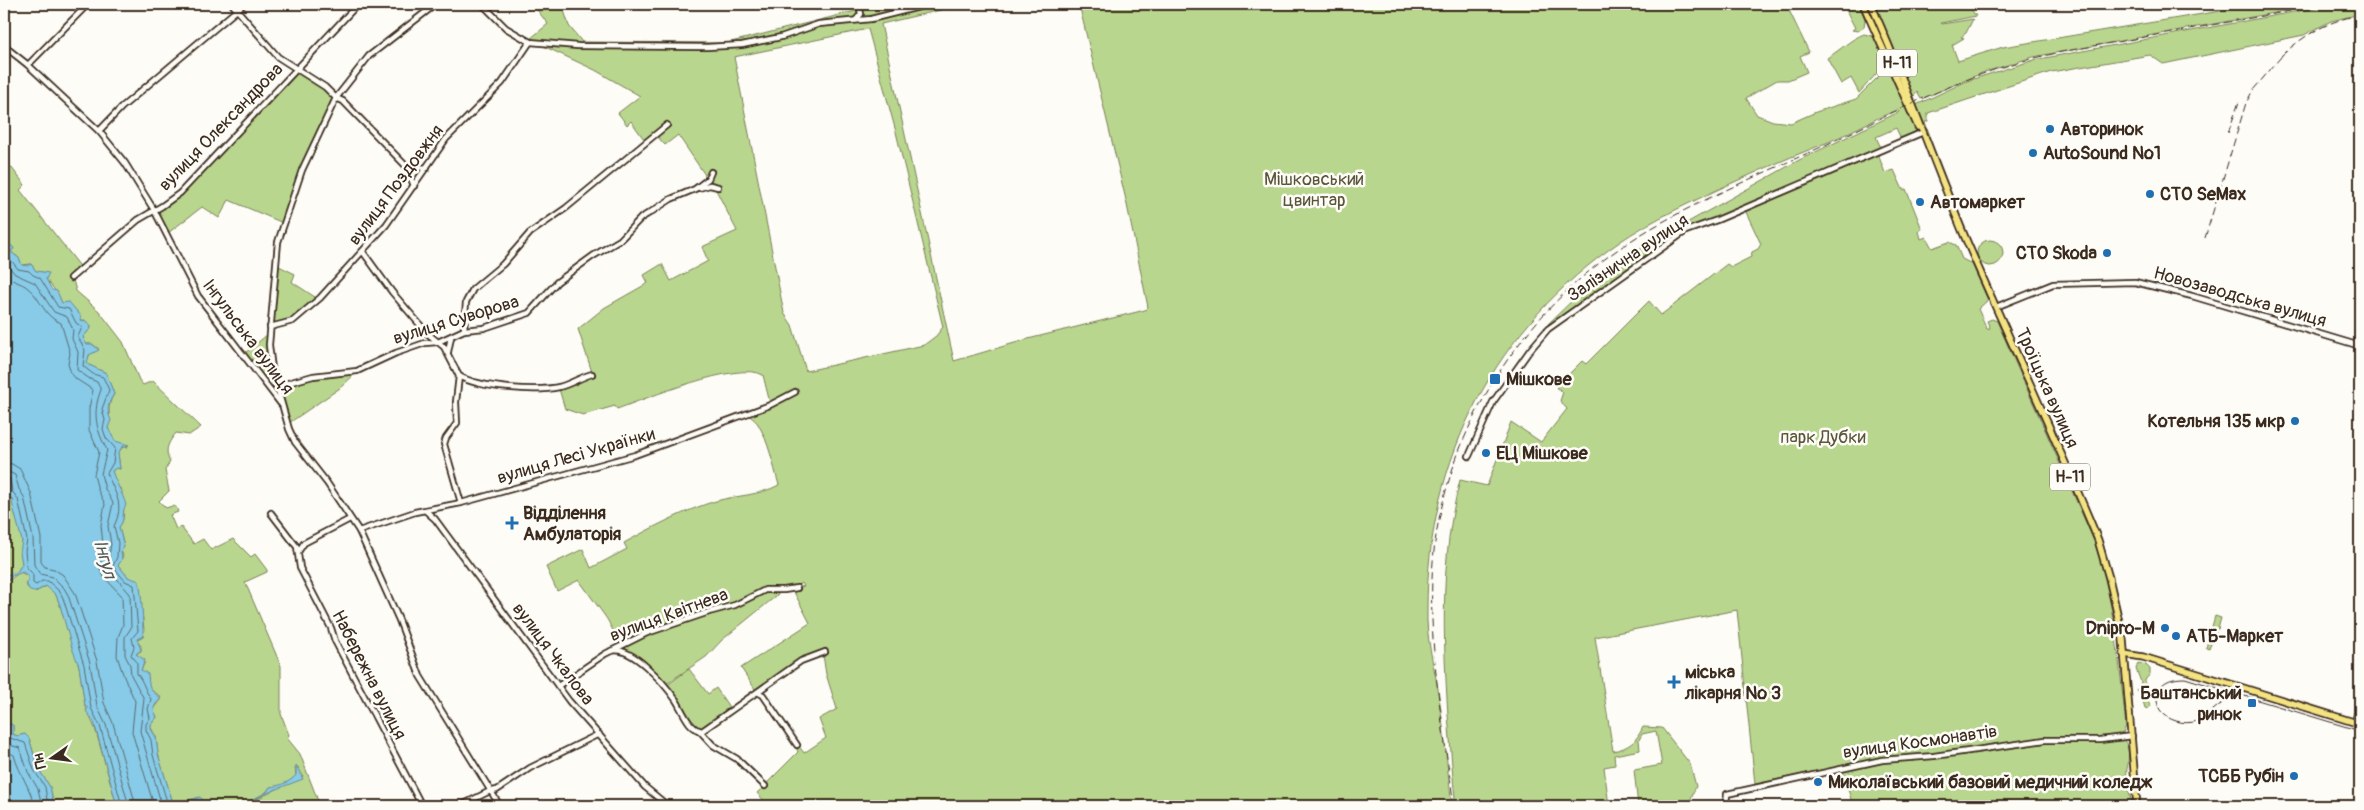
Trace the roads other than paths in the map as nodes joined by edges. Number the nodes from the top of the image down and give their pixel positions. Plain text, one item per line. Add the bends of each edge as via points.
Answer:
1 (88, 4) edge
2 (232, 4) edge
3 (244, 4) edge
4 (358, 4) edge
5 (436, 4) edge
6 (482, 4) edge
7 (859, 4) edge
8 (931, 4) edge
9 (1863, 4) edge
10 (1872, 4) edge
11 (238, 10) junction
12 (862, 17) junction
13 (530, 42) junction
14 (4, 46) edge
15 (28, 65) junction
16 (295, 69) junction
17 (336, 98) junction
18 (667, 125) dead end
19 (99, 131) junction
20 (1922, 135) junction
21 (406, 166) junction
22 (427, 168) junction
23 (711, 172) dead end
24 (414, 186) junction
25 (718, 187) dead end
26 (695, 189) junction
27 (154, 210) junction
28 (363, 252) junction
29 (71, 278) dead end
30 (1996, 307) junction
31 (270, 327) junction
32 (464, 330) junction
33 (451, 337) junction
34 (438, 342) junction
35 (2360, 346) edge
36 (448, 353) junction
37 (592, 374) dead end
38 (459, 376) junction
39 (277, 386) junction
40 (795, 392) dead end
41 (284, 407) junction
42 (1469, 456) dead end
43 (461, 503) junction
44 (426, 511) junction
45 (271, 513) dead end
46 (350, 519) junction
47 (359, 531) junction
48 (304, 544) junction
49 (295, 545) junction
50 (298, 554) junction
51 (797, 588) dead end
52 (611, 651) junction
53 (825, 652) dead end
54 (2124, 654) junction
55 (558, 686) junction
56 (759, 693) junction
57 (2360, 704) edge
58 (2358, 723) edge
59 (698, 730) junction
60 (599, 734) junction
61 (2132, 736) junction
62 (797, 745) dead end
63 (765, 786) dead end
64 (492, 791) junction
65 (422, 806) edge
66 (460, 806) edge
67 (500, 806) edge
68 (668, 806) edge
69 (1726, 806) edge
70 (2137, 806) edge

1 - 15 street
2 - 11 street
3 - 11 street
4 - 16 street, вулиця Олександрова
5 - 17 street via 369,56
6 - 13 street via 506,28
7 - 12 street
8 - 12 street
9 - 20 main road, Н-11
10 - 20 main road, Н-11 via 1916,107
11 - 16 street via 272,51
11 - 19 street via 129,101
12 - 13 street via 855,21 819,24 781,37 726,46 578,46
13 - 22 street, вулиця Поздовжня via 502,82 453,131
14 - 15 street, Інгульська вулиця
15 - 19 street, Інгульська вулиця
16 - 17 street via 326,87
16 - 27 street, вулиця Олександрова via 191,182
17 - 21 street
17 - 31 street via 302,170 278,242
18 - 32 street via 566,208 530,233 503,264 473,289 466,302
19 - 27 street, Інгульська вулиця via 125,163
20 - 30 main road, Троїцька вулиця / Н-11
20 - 42 street, Залізнична вулиця via 1717,220 1689,228 1556,322 1530,350 1493,402
21 - 22 street
21 - 24 street
22 - 24 street, вулиця Поздовжня
23 - 26 street, вулиця Суворова via 708,179
24 - 28 street, вулиця Поздовжня
25 - 26 street, вулиця Суворова via 710,185
26 - 32 street, вулиця Суворова via 671,199 641,218 620,240 557,282 529,313 484,328
27 - 29 street, вулиця Олександрова
27 - 41 street, Інгульська вулиця via 198,296
28 - 31 street, вулиця Поздовжня via 308,311 293,321
28 - 34 street via 392,292
30 - 35 street, Новозаводська вулиця via 2053,284 2135,282
30 - 54 main road, Троїцька вулиця / Н-11 via 2098,540 2120,625
31 - 39 street via 270,360
32 - 33 street, вулиця Суворова
33 - 34 street, вулиця Суворова
33 - 36 street
34 - 36 street
34 - 39 street, вулиця Суворова via 396,353 357,371 314,376
36 - 38 street
37 - 38 street via 558,387 532,390 473,382
38 - 43 street via 457,423 444,444
39 - 41 street
40 - 43 street, вулиця Лесі Українки via 768,406 635,455
41 - 46 street, Інгульська вулиця via 295,442
43 - 44 street, вулиця Лесі Українки
44 - 47 street, вулиця Лесі Українки
44 - 55 street, вулиця Чкалова
45 - 49 street, Набережна вулиця
46 - 47 street, Інгульська вулиця
46 - 48 street
47 - 64 street, Інгульська вулиця via 420,676
48 - 49 street
48 - 50 street
49 - 50 street, Набережна вулиця
50 - 65 street, Набережна вулиця via 300,568 335,641
51 - 52 street, вулиця Квітнева via 758,592 735,605 647,633
52 - 55 street, вулиця Квітнева
52 - 59 street via 624,650 637,658
53 - 56 street via 801,662
54 - 58 main road
54 - 61 main road, Троїцька вулиця / Н-11
55 - 60 street, вулиця Чкалова
56 - 59 street via 706,730
56 - 62 street
57 - 58 street
59 - 63 street via 713,745 737,759
60 - 64 street via 550,757
60 - 68 street, вулиця Чкалова via 645,787
61 - 69 street, вулиця Космонавтів via 2023,742 1864,763 1727,794
61 - 70 main road, Троїцька вулиця / Н-11
64 - 66 street
64 - 67 street, Інгульська вулиця

